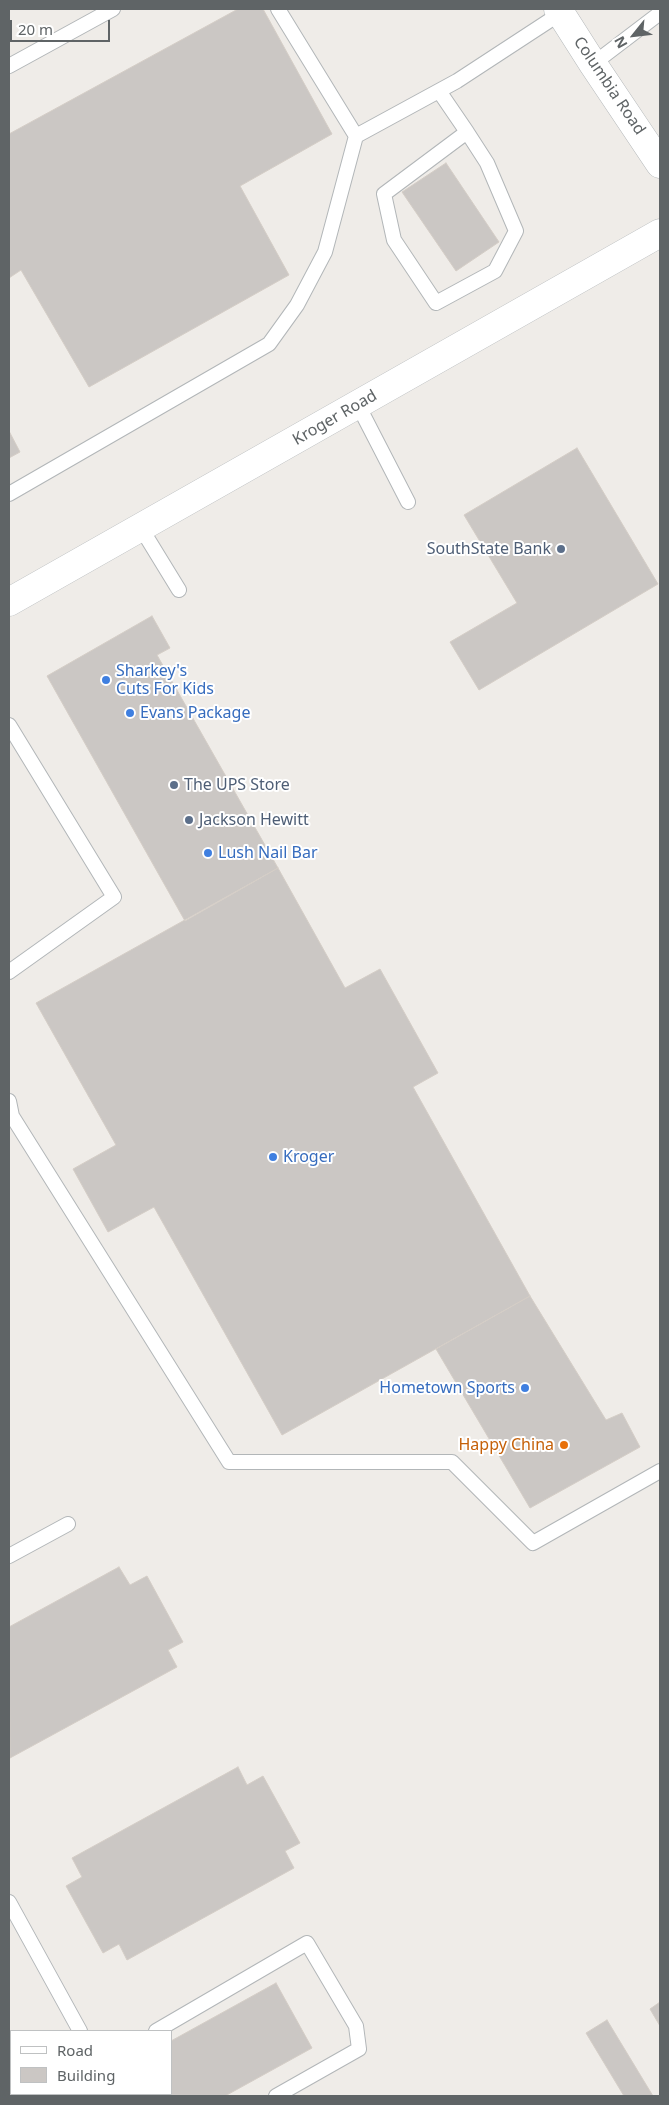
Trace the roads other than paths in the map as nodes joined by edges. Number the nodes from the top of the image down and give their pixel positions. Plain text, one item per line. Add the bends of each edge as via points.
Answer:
1 (113, 9) edge
2 (278, 9) edge
3 (560, 11) edge
4 (660, 13) edge
5 (592, 64) junction
6 (9, 66) edge
7 (439, 91) junction
8 (468, 132) junction
9 (356, 136) junction
10 (660, 164) edge
11 (660, 233) edge
12 (358, 405) junction
13 (9, 494) edge
14 (408, 502) dead end
15 (141, 528) junction
16 (179, 590) dead end
17 (9, 602) edge
18 (9, 725) edge
19 (9, 972) edge
20 (9, 1101) edge
21 (660, 1471) edge
22 (68, 1524) dead end
23 (9, 1556) edge
24 (9, 1902) edge
25 (79, 2030) edge
26 (158, 2030) edge
27 (276, 2096) edge

1 - 6 lane
2 - 9 lane
3 - 5 street, Columbia Road
3 - 7 lane
4 - 5 lane
5 - 10 street, Columbia Road
7 - 8 lane
7 - 9 lane
8 - 8 lane via 487,163 516,231 495,271 436,303 394,240 384,194
9 - 13 lane via 325,252 297,306 269,344
11 - 12 street, Kroger Road
12 - 14 lane
12 - 15 street, Kroger Road
15 - 16 lane
15 - 17 street, Kroger Road
18 - 19 lane via 114,896
20 - 21 lane via 12,1116 230,1462 452,1462 533,1543
22 - 23 lane
24 - 25 lane
26 - 27 lane via 307,1944 356,2026 360,2049

